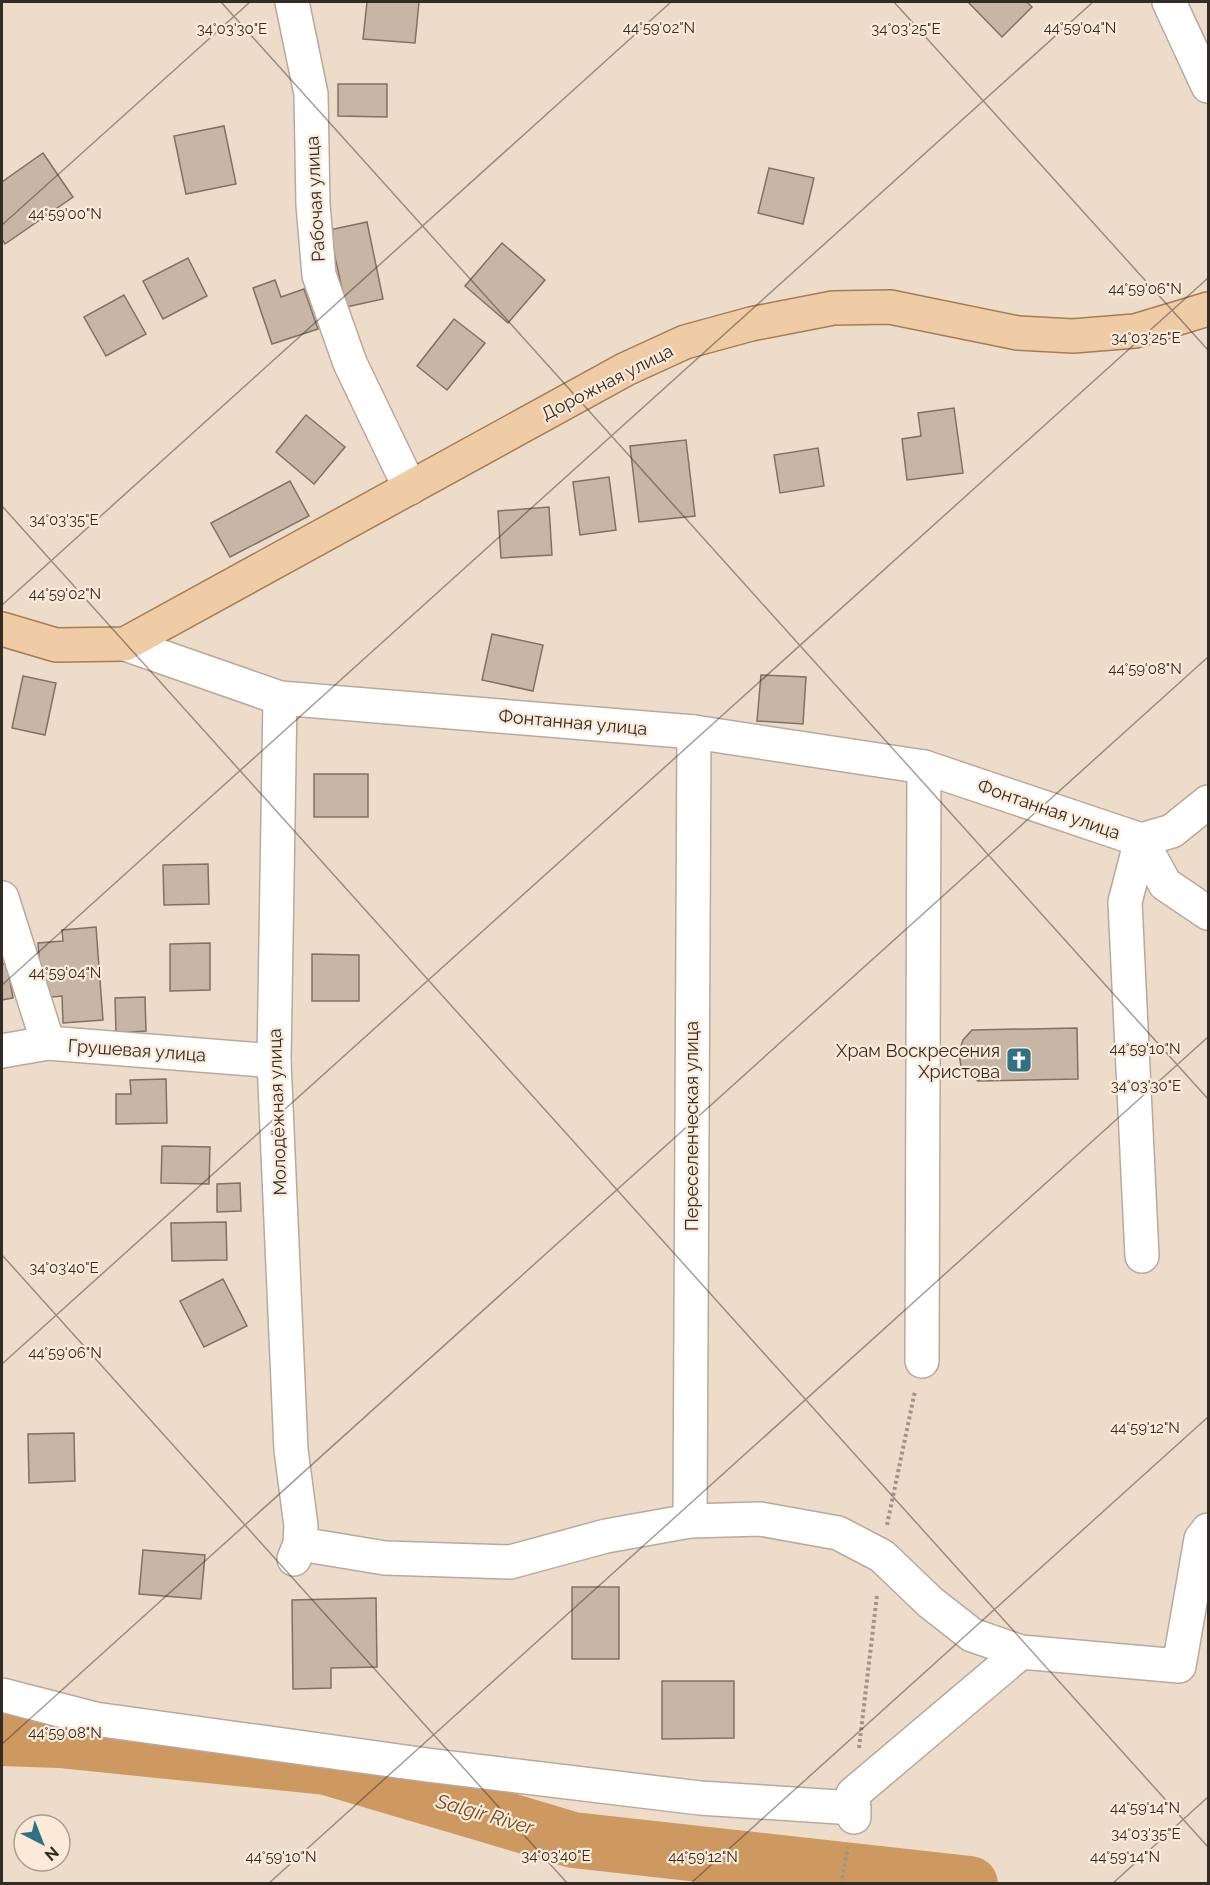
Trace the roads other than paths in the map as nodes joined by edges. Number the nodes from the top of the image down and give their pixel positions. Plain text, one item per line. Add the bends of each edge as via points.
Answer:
1 (292, 2) edge
2 (1168, 2) edge
3 (1209, 86) edge
4 (1209, 309) edge
5 (410, 488) junction
6 (2, 629) edge
7 (125, 644) junction
8 (280, 698) junction
9 (694, 732) junction
10 (924, 767) junction
11 (1209, 802) edge
12 (1141, 840) junction
13 (2, 898) edge
14 (1209, 914) edge
15 (48, 1044) junction
16 (2, 1051) edge
17 (273, 1061) junction
18 (1142, 1256) dead end
19 (922, 1361) road end
20 (690, 1521) junction
21 (1209, 1530) edge
22 (1021, 1652) junction
23 (2, 1695) edge

1 - 5 street, Рабочая улица via 310,94 319,275 350,363
2 - 3 street
4 - 5 main road, Дорожная улица via 1136,331 1073,336 1018,333 890,307 833,308 751,324 686,342 626,369
5 - 7 main road, Дорожная улица
6 - 7 main road, Фонтанная улица via 56,645
7 - 8 street, Фонтанная улица
8 - 9 street, Фонтанная улица
8 - 17 street, Молодёжная улица
9 - 10 street, Фонтанная улица
9 - 20 street, Переселенческая улица
10 - 12 street, Фонтанная улица
10 - 19 street
11 - 12 street via 1172,831
12 - 14 street via 1166,884
12 - 18 street via 1125,902
13 - 15 street
15 - 16 street, Грушевая улица
15 - 17 street, Грушевая улица
17 - 20 street, Молодёжная улица via 299,1543 385,1558 510,1562 606,1536
20 - 22 street via 760,1519 838,1533 882,1556 972,1635
21 - 22 street via 1201,1539 1179,1666
22 - 23 street via 854,1806 700,1798 416,1764 95,1719

